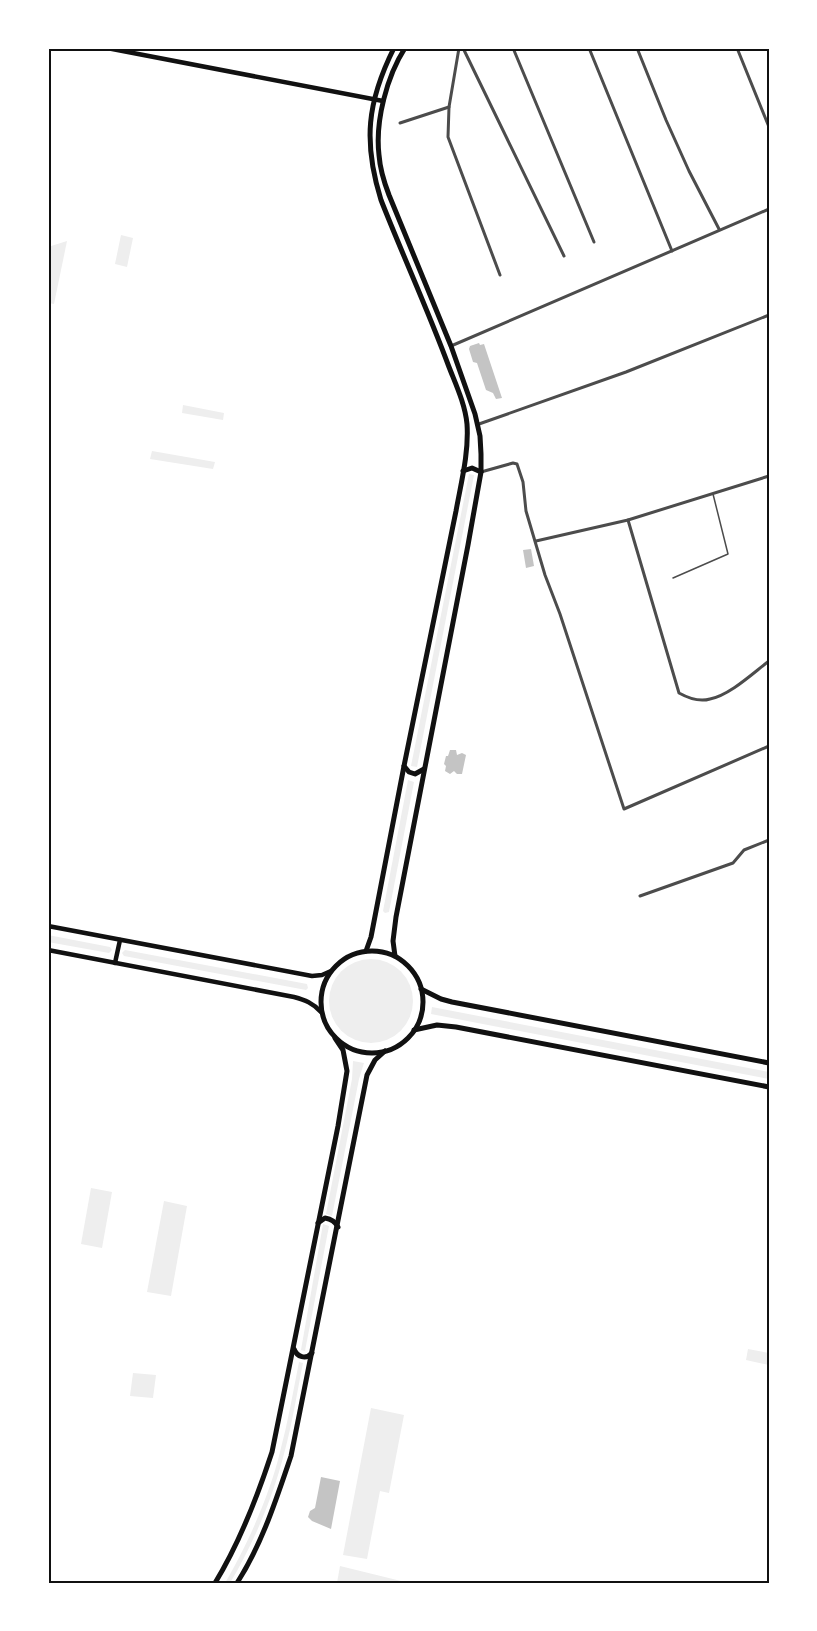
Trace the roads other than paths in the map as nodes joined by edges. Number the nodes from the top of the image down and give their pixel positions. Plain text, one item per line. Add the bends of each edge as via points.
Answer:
1 (106, 48) edge
2 (461, 48) edge
3 (513, 48) edge
4 (589, 48) edge
5 (637, 48) edge
6 (737, 48) edge
7 (394, 49) edge
8 (403, 50) edge
9 (375, 99) junction
10 (383, 101) junction
11 (449, 107) junction
12 (400, 123) dead end
13 (769, 127) edge
14 (769, 209) edge
15 (719, 230) junction
16 (594, 242) dead end
17 (672, 251) junction
18 (564, 256) dead end
19 (500, 276) dead end
20 (769, 315) edge
21 (451, 346) junction
22 (479, 424) junction
23 (463, 471) junction
24 (481, 472) junction
25 (769, 476) edge
26 (713, 493) junction
27 (628, 520) junction
28 (536, 541) junction
29 (673, 578) dead end
30 (769, 661) edge
31 (769, 746) edge
32 (404, 766) junction
33 (424, 769) junction
34 (769, 840) edge
35 (640, 896) dead end
36 (48, 926) edge
37 (120, 940) junction
38 (48, 951) edge
39 (366, 951) junction
40 (395, 956) junction
41 (115, 963) junction
42 (331, 970) junction
43 (421, 989) junction
44 (321, 1012) junction
45 (414, 1030) junction
46 (335, 1038) junction
47 (385, 1051) junction
48 (769, 1063) edge
49 (769, 1088) edge
50 (318, 1224) junction
51 (338, 1227) junction
52 (294, 1347) junction
53 (313, 1351) junction
54 (215, 1583) edge
55 (237, 1583) edge

1 - 9 main road
2 - 11 street
2 - 18 street
3 - 16 street
4 - 17 street
5 - 15 street via 680,151
6 - 13 street
7 - 9 main road
8 - 10 main road
9 - 10 main road
9 - 23 main road via 369,136 374,177 464,407 467,426
10 - 21 main road via 378,137 382,174
11 - 12 street
11 - 19 street via 448,137
14 - 15 street
15 - 17 street
17 - 21 street
20 - 22 street via 626,372
21 - 22 main road
22 - 24 main road
23 - 24 main road via 472,468
23 - 32 main road
24 - 28 street via 517,464
24 - 33 main road
25 - 26 street
26 - 27 street
26 - 29 lane via 728,554
27 - 28 street
27 - 30 street via 679,693 689,699 710,700
28 - 31 street via 624,809
32 - 33 main road via 415,774
32 - 39 main road
33 - 40 main road via 396,917
34 - 35 street via 744,850 733,863
36 - 37 main road
37 - 41 main road
37 - 42 main road via 312,976
38 - 41 main road
39 - 40 main road
39 - 42 main road via 349,956
40 - 43 main road via 415,974
41 - 44 main road via 305,999
42 - 44 main road via 321,995
43 - 45 main road via 422,1009
43 - 48 main road via 452,1002
44 - 46 main road
45 - 47 main road
45 - 49 main road via 437,1025 456,1027
46 - 47 main road via 362,1052
46 - 50 main road via 343,1050 347,1071
47 - 51 main road via 367,1075
50 - 51 main road via 325,1218
50 - 52 main road
51 - 53 main road
52 - 53 main road via 303,1357
52 - 54 main road via 270,1456 255,1501
53 - 55 main road via 291,1456 259,1543

